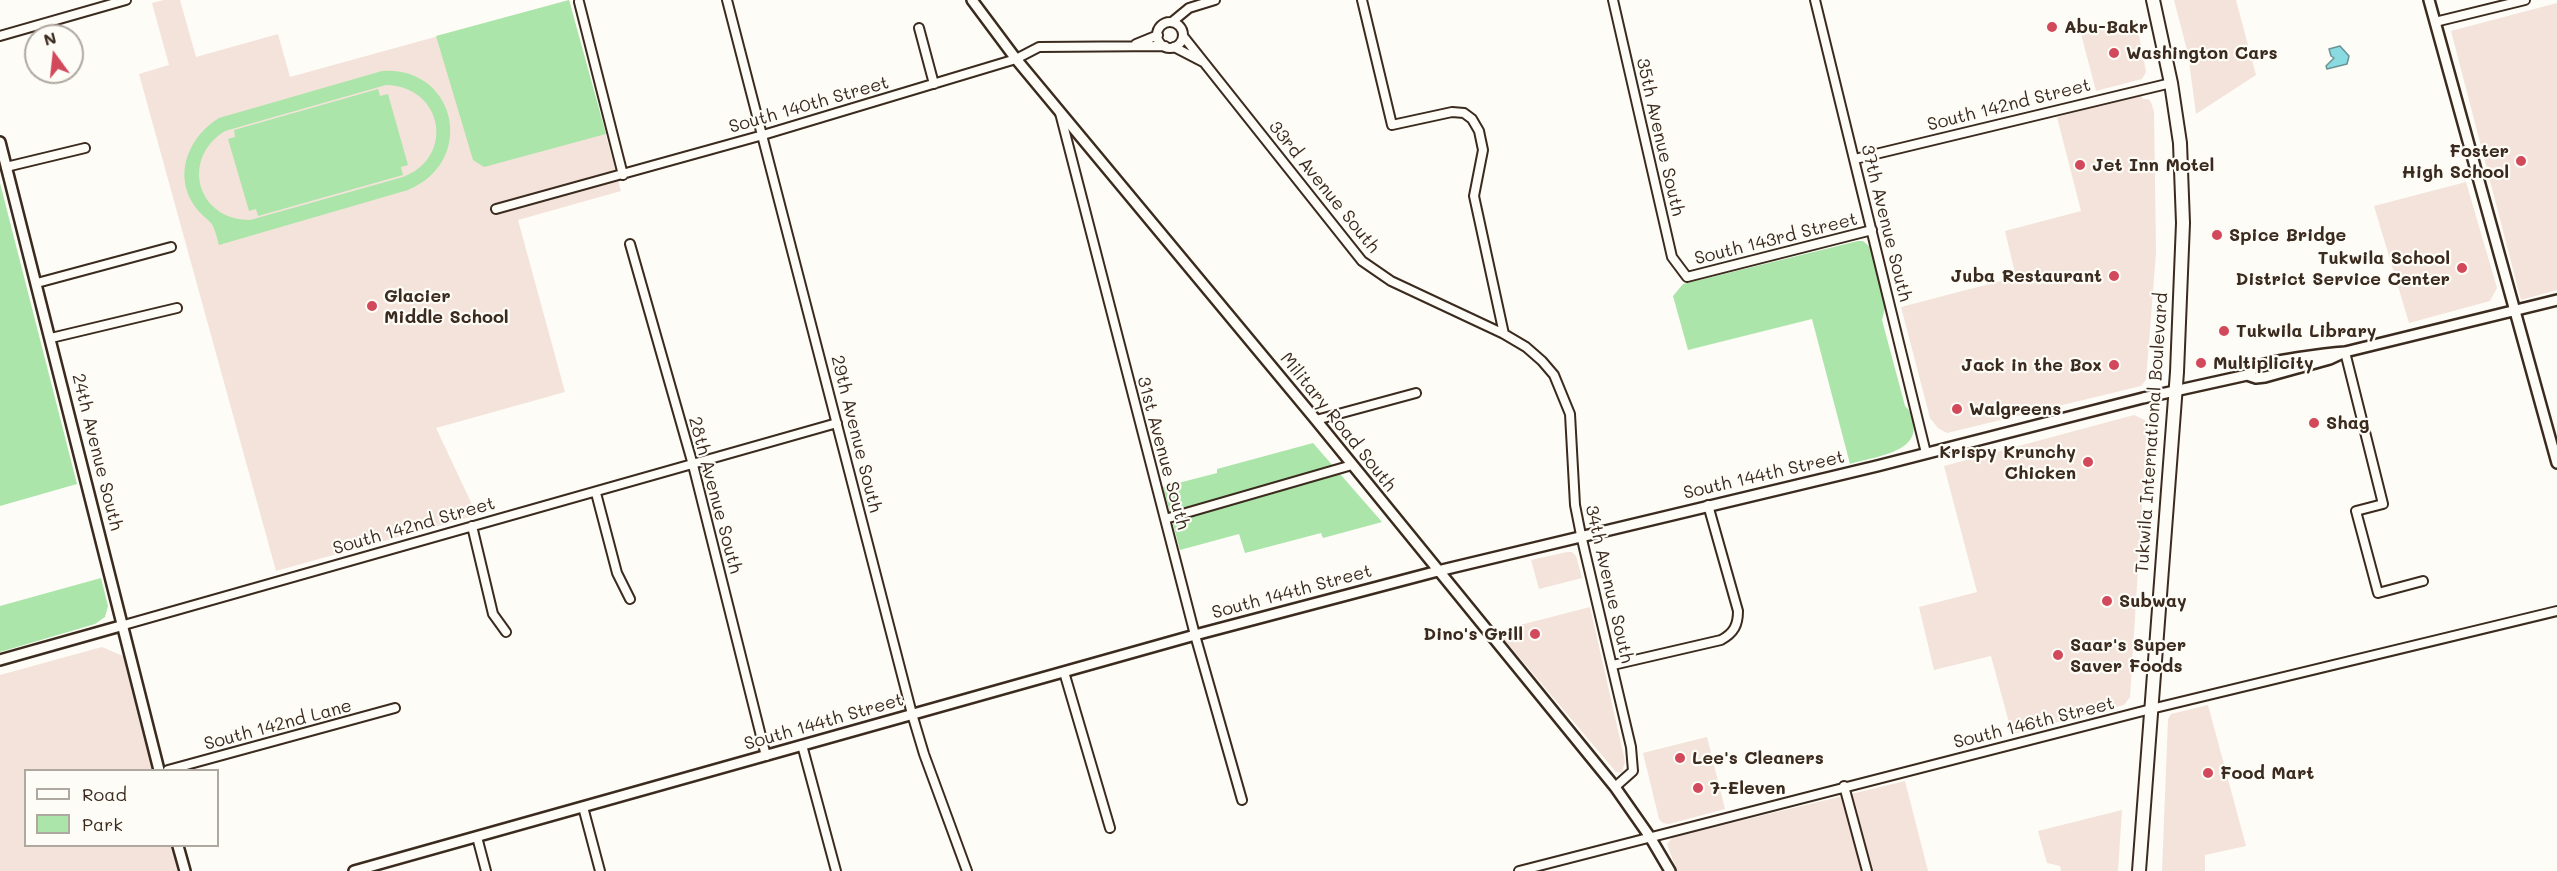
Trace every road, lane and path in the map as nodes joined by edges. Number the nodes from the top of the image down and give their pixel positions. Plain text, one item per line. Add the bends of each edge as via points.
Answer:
1 (126, 0) edge
2 (727, 0) edge
3 (972, 0) edge
4 (1215, 0) edge
5 (1362, 0) edge
6 (1613, 0) edge
7 (1815, 0) edge
8 (2153, 0) edge
9 (2429, 0) edge
10 (2525, 0) edge
11 (579, 2) dead end
12 (1181, 17) junction
13 (1172, 22) junction
14 (2435, 22) junction
15 (1180, 26) junction
16 (919, 28) dead end
17 (1158, 35) junction
18 (0, 36) edge
19 (1183, 36) junction
20 (1132, 45) junction
21 (1165, 46) junction
22 (1174, 47) junction
23 (1016, 59) junction
24 (1207, 64) junction
25 (2171, 83) junction
26 (934, 84) junction
27 (1060, 113) junction
28 (763, 135) junction
29 (0, 142) edge
30 (85, 148) dead end
31 (1856, 159) junction
32 (6, 167) junction
33 (623, 175) junction
34 (496, 209) dead end
35 (1872, 230) junction
36 (630, 244) dead end
37 (171, 247) dead end
38 (1687, 277) joint
39 (37, 283) junction
40 (2557, 300) edge
41 (177, 308) dead end
42 (2516, 310) junction
43 (1504, 334) junction
44 (51, 338) junction
45 (2345, 352) junction
46 (2175, 391) junction
47 (1416, 393) dead end
48 (1316, 420) junction
49 (837, 423) junction
50 (1926, 453) junction
51 (2557, 463) edge
52 (693, 465) junction
53 (1352, 465) junction
54 (596, 493) junction
55 (1708, 505) junction
56 (1165, 519) junction
57 (472, 526) junction
58 (1581, 536) junction
59 (1438, 571) junction
60 (2423, 581) dead end
61 (630, 599) dead end
62 (2557, 611) edge
63 (124, 625) junction
64 (506, 632) dead end
65 (1195, 635) junction
66 (0, 660) edge
67 (1612, 665) junction
68 (1064, 672) junction
69 (395, 708) dead end
70 (2151, 708) junction
71 (912, 714) junction
72 (802, 745) junction
73 (766, 756) junction
74 (159, 769) edge
75 (175, 769) edge
76 (1615, 786) junction
77 (1844, 786) junction
78 (1242, 800) dead end
79 (583, 807) junction
80 (1110, 828) dead end
81 (477, 837) junction
82 (1650, 837) junction
83 (178, 847) edge
84 (185, 871) edge
85 (354, 871) edge
86 (486, 871) edge
87 (600, 871) edge
88 (836, 871) edge
89 (967, 871) edge
90 (1520, 871) edge
91 (1670, 871) edge
92 (1867, 871) edge
93 (2139, 871) edge

1 - 18 street
2 - 28 street, 29th Avenue South
3 - 23 street, Military Road South
4 - 12 street via 1190,8
5 - 43 street via 1392,125 1452,112 1464,113 1479,131 1483,150 1474,196
6 - 38 street, 35th Avenue South via 1672,257
7 - 31 street, 37th Avenue South
8 - 25 main road, Tukwila International Boulevard
9 - 14 street
10 - 14 street
11 - 33 street
12 - 13 street
12 - 15 street
13 - 15 street
13 - 17 street via 1161,26
14 - 42 street
15 - 19 street
16 - 26 street
17 - 20 street, South 140th Street
17 - 21 street
19 - 22 street
19 - 24 street, 33rd Avenue South
20 - 21 street, South 140th Street
20 - 23 street, South 140th Street via 1040,47
21 - 22 street
22 - 24 street, 33rd Avenue South
23 - 26 street, South 140th Street
23 - 27 street, Military Road South
24 - 43 street, 33rd Avenue South via 1362,261 1391,281
25 - 31 street, South 142nd Street
25 - 46 main road, Tukwila International Boulevard via 2181,150 2183,222
26 - 28 street, South 140th Street
27 - 48 street, Military Road South
27 - 56 street, 31st Avenue South
28 - 33 street, South 140th Street
28 - 49 street, 29th Avenue South
29 - 32 street, 24th Avenue South
30 - 32 street
31 - 35 street, 37th Avenue South
32 - 39 street, 24th Avenue South
33 - 34 street, South 140th Street
35 - 38 street, South 143rd Street
35 - 50 street, 37th Avenue South
36 - 52 street, 28th Avenue South
37 - 39 street
39 - 44 street, 24th Avenue South
40 - 42 street, South 144th Street
41 - 44 street
42 - 45 street, South 144th Street
42 - 51 street
43 - 58 street, 34th Avenue South via 1542,360 1563,394 1572,427 1575,505
44 - 63 street, 24th Avenue South
45 - 46 street, South 144th Street via 2265,377 2247,375
45 - 60 street via 2383,504 2356,511 2378,593
46 - 50 street, South 144th Street
46 - 70 main road, Tukwila International Boulevard
47 - 48 street
48 - 53 street, Military Road South
49 - 52 street, South 142nd Street
49 - 71 street, 29th Avenue South
50 - 55 street, South 144th Street
52 - 54 street, South 142nd Street
52 - 73 street, 28th Avenue South
53 - 56 street
53 - 59 street, Military Road South
54 - 57 street, South 142nd Street
54 - 61 street via 617,573
55 - 58 street, South 144th Street
55 - 67 street via 1738,611 1734,630 1721,640
56 - 65 street, 31st Avenue South
57 - 63 street, South 142nd Street
57 - 64 street via 493,614
58 - 59 street, South 144th Street
58 - 67 street, 34th Avenue South
59 - 65 street, South 144th Street
59 - 76 street, Military Road South
62 - 70 street, South 146th Street
63 - 66 street, South 142nd Street
63 - 74 street, 24th Avenue South
65 - 68 street, South 144th Street
65 - 78 street, 31st Avenue South
67 - 76 street, 34th Avenue South via 1633,762 1633,771
68 - 71 street, South 144th Street
68 - 80 street
69 - 75 street, South 142nd Lane
70 - 77 street, South 146th Street
70 - 93 main road, Tukwila International Boulevard
71 - 72 street, South 144th Street
71 - 89 street, 29th Avenue South
72 - 73 street, South 144th Street
72 - 88 street
73 - 79 street, South 144th Street
76 - 82 street, Military Road South
77 - 82 street, South 146th Street
77 - 92 street
79 - 81 street, South 144th Street
79 - 87 street
81 - 85 street, South 144th Street
81 - 86 street
82 - 90 street, South 146th Street
82 - 91 street, Military Road South
83 - 84 street

